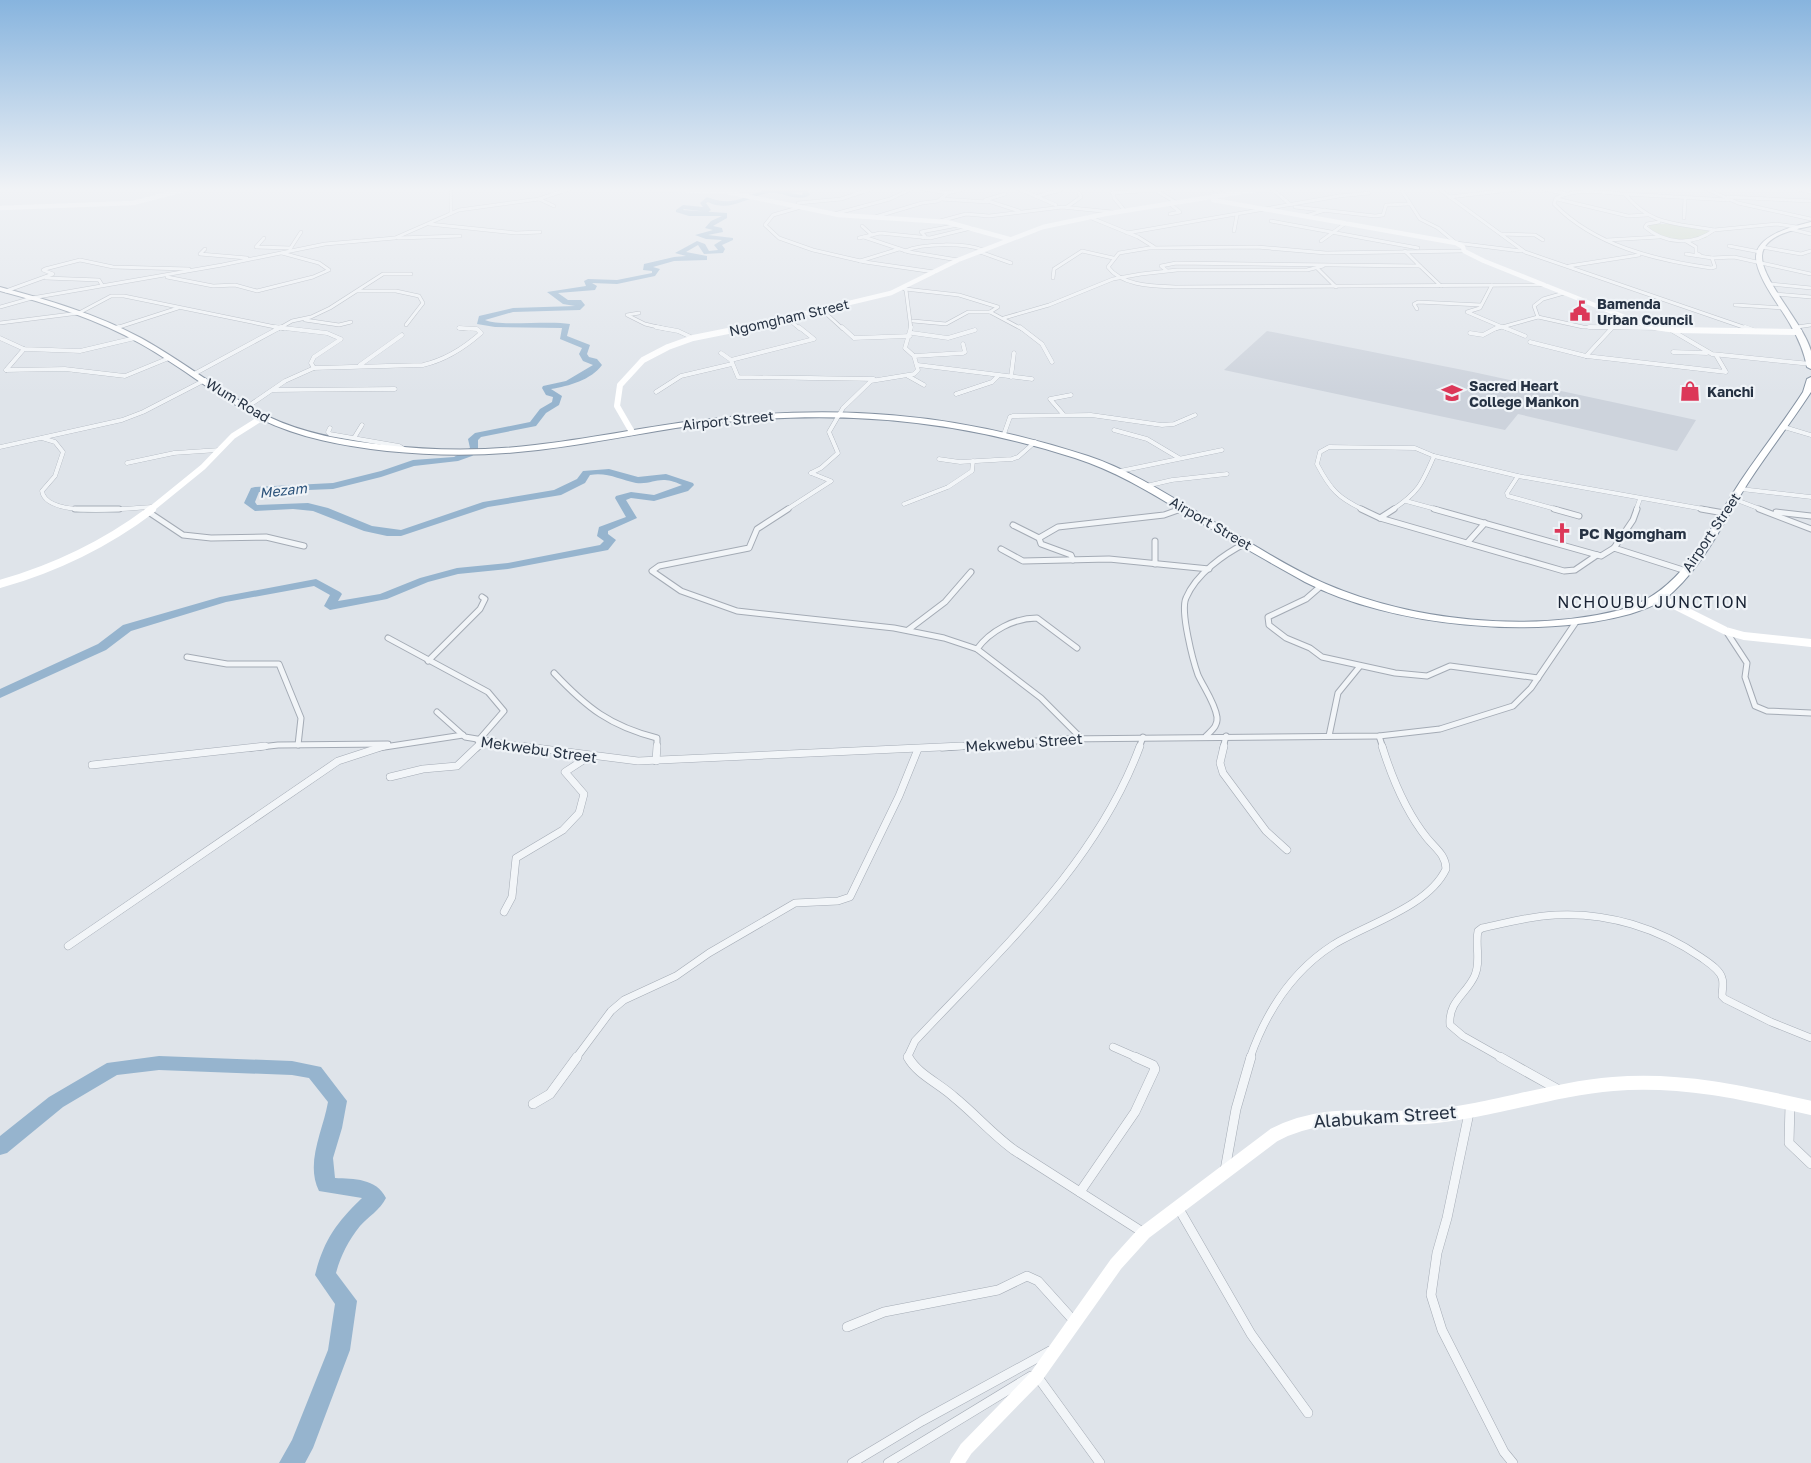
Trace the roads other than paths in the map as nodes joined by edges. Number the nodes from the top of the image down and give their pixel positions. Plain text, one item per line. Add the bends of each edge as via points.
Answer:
1 (235, 257) edge
2 (261, 257) edge
3 (297, 257) edge
4 (844, 257) edge
5 (872, 257) edge
6 (942, 257) edge
7 (965, 257) edge
8 (997, 257) edge
9 (1072, 257) edge
10 (1110, 257) edge
11 (1308, 257) edge
12 (1413, 257) edge
13 (1479, 257) edge
14 (1541, 257) edge
15 (1624, 257) edge
16 (1646, 257) edge
17 (1728, 257) edge
18 (1735, 257) edge
19 (1761, 257) edge
20 (1113, 258) joint
21 (1712, 258) joint
22 (253, 259) junction
23 (958, 260) junction
24 (860, 261) junction
25 (1011, 263) dead end
26 (1761, 263) junction
27 (1420, 266) junction
28 (1568, 266) junction
29 (1315, 267) junction
30 (200, 270) junction
31 (934, 272) junction
32 (411, 273) dead end
33 (1811, 274) edge
34 (162, 276) junction
35 (43, 277) junction
36 (1121, 277) junction
37 (1053, 278) dead end
38 (1771, 284) junction
39 (102, 285) junction
40 (1492, 285) junction
41 (1546, 285) junction
42 (1441, 286) junction
43 (1336, 287) junction
44 (1811, 288) edge
45 (904, 289) junction
46 (3, 290) edge
47 (358, 291) junction
48 (1564, 293) junction
49 (1776, 294) junction
50 (1811, 297) edge
51 (32, 298) junction
52 (1481, 305) junction
53 (1735, 305) dead end
54 (0, 307) edge
55 (178, 308) junction
56 (1784, 308) junction
57 (1417, 309) dead end
58 (822, 310) junction
59 (990, 312) junction
60 (79, 313) junction
61 (639, 313) dead end
62 (1538, 317) junction
63 (1004, 318) junction
64 (298, 319) junction
65 (788, 319) junction
66 (913, 321) junction
67 (351, 322) dead end
68 (0, 323) edge
69 (406, 325) dead end
70 (1811, 325) edge
71 (1500, 326) junction
72 (116, 328) junction
73 (279, 328) junction
74 (459, 328) dead end
75 (1656, 328) junction
76 (1611, 329) junction
77 (1670, 329) junction
78 (1798, 329) junction
79 (975, 330) dead end
80 (1756, 331) junction
81 (1470, 333) dead end
82 (402, 335) dead end
83 (911, 335) junction
84 (1525, 336) dead end
85 (0, 338) edge
86 (135, 338) junction
87 (693, 338) junction
88 (1530, 342) dead end
89 (963, 344) dead end
90 (24, 349) junction
91 (1673, 352) dead end
92 (721, 353) dead end
93 (1014, 353) dead end
94 (1708, 353) junction
95 (1716, 355) junction
96 (914, 356) junction
97 (1586, 356) junction
98 (169, 358) junction
99 (731, 362) junction
100 (1052, 362) dead end
101 (918, 365) junction
102 (1811, 365) edge
103 (359, 366) junction
104 (314, 369) junction
105 (194, 374) junction
106 (908, 375) junction
107 (998, 376) junction
108 (1011, 377) junction
109 (878, 379) junction
110 (205, 380) junction
111 (1032, 380) dead end
112 (924, 385) dead end
113 (1810, 387) edge
114 (395, 389) dead end
115 (273, 390) junction
116 (656, 392) dead end
117 (956, 394) dead end
118 (1071, 395) dead end
119 (246, 407) junction
120 (839, 414) junction
121 (1063, 414) junction
122 (1194, 415) dead end
123 (263, 417) junction
124 (362, 425) dead end
125 (1784, 427) junction
126 (330, 428) dead end
127 (1114, 430) dead end
128 (632, 432) junction
129 (1004, 434) junction
130 (1811, 435) edge
131 (39, 438) junction
132 (354, 438) junction
133 (1035, 442) junction
134 (0, 447) edge
135 (219, 450) junction
136 (404, 450) junction
137 (1222, 450) dead end
138 (493, 451) joint
139 (1434, 456) junction
140 (1179, 458) junction
141 (939, 459) dead end
142 (973, 461) junction
143 (127, 463) dead end
144 (1120, 471) junction
145 (1227, 474) dead end
146 (1518, 476) junction
147 (1146, 486) junction
148 (1741, 489) junction
149 (1811, 497) edge
150 (1640, 499) junction
151 (1734, 499) junction
152 (1407, 501) junction
153 (904, 504) dead end
154 (1183, 508) junction
155 (150, 509) junction
156 (1769, 512) junction
157 (1724, 513) junction
158 (1578, 516) dead end
159 (1811, 516) edge
160 (1380, 518) junction
161 (1485, 523) junction
162 (1013, 525) dead end
163 (1811, 529) edge
164 (1039, 538) junction
165 (1155, 541) dead end
166 (1246, 543) junction
167 (1467, 543) junction
168 (304, 546) dead end
169 (1614, 548) junction
170 (1000, 549) dead end
171 (1597, 555) junction
172 (1073, 560) junction
173 (1155, 564) junction
174 (1209, 569) junction
175 (1686, 571) junction
176 (971, 572) dead end
177 (0, 584) edge
178 (1322, 586) junction
179 (482, 597) dead end
180 (1660, 598) junction
181 (1576, 622) junction
182 (908, 630) junction
183 (1726, 631) junction
184 (388, 638) dead end
185 (1811, 643) edge
186 (1077, 648) dead end
187 (977, 649) junction
188 (187, 657) dead end
189 (428, 661) junction
190 (1360, 666) junction
191 (554, 673) dead end
192 (1538, 678) junction
193 (437, 712) dead end
194 (1811, 713) edge
195 (463, 735) junction
196 (1206, 736) junction
197 (1226, 736) junction
198 (1329, 736) junction
199 (1379, 736) junction
200 (1143, 737) junction
201 (1081, 738) junction
202 (481, 741) junction
203 (400, 744) junction
204 (298, 745) junction
205 (918, 749) junction
206 (588, 756) junction
207 (656, 760) junction
208 (92, 765) dead end
209 (390, 777) dead end
210 (1287, 850) dead end
211 (504, 912) dead end
212 (68, 946) dead end
213 (1811, 1038) edge
214 (1113, 1047) dead end
215 (1562, 1092) junction
216 (1790, 1103) junction
217 (533, 1104) dead end
218 (1811, 1108) edge
219 (1469, 1110) junction
220 (1811, 1164) edge
221 (1225, 1171) junction
222 (1080, 1192) junction
223 (1178, 1208) junction
224 (1144, 1233) junction
225 (1075, 1322) junction
226 (847, 1327) dead end
227 (1058, 1347) junction
228 (1041, 1371) junction
229 (1308, 1413) dead end
230 (852, 1463) edge
231 (888, 1463) edge
232 (957, 1463) edge
233 (1100, 1463) edge
234 (1514, 1463) edge

1 - 22 street
2 - 22 street
3 - 34 street via 329,270 313,278 257,291
4 - 24 street
5 - 24 street
6 - 23 street
7 - 23 street, Ngomgham Street
8 - 25 street
9 - 37 street via 1054,269
10 - 20 street
11 - 29 street
12 - 27 street
13 - 41 street
14 - 28 street
15 - 28 street
16 - 21 street via 1711,268 1715,267
17 - 21 street
18 - 26 street
19 - 26 highway
20 - 36 street via 1109,271
22 - 30 street
23 - 31 street, Ngomgham Street
24 - 31 street
26 - 33 street
26 - 38 highway
27 - 29 street
27 - 42 street
28 - 80 street
29 - 36 street via 1166,270
29 - 43 street
30 - 34 street
30 - 35 street via 113,267 80,260 45,269 53,274
31 - 45 street, Ngomgham Street
32 - 47 street via 385,272
34 - 39 street
35 - 39 street via 99,280
35 - 46 street
36 - 43 street via 1175,287
36 - 63 street
38 - 44 street
38 - 49 highway
39 - 51 street
40 - 41 street
40 - 42 street
40 - 52 street
41 - 48 street
42 - 43 street
45 - 58 street, Ngomgham Street
45 - 59 street via 959,295 998,307
45 - 66 street
46 - 51 highway, Wum Road
47 - 64 street via 319,314
47 - 69 street via 396,291 419,296 423,303
48 - 62 street via 1534,306
48 - 75 street
49 - 50 street
49 - 56 highway
51 - 54 street
51 - 60 highway, Wum Road
52 - 57 street via 1418,302 1414,304
52 - 71 street via 1467,312
53 - 56 street
55 - 60 street via 113,296
55 - 72 street
55 - 73 street
56 - 78 highway
58 - 65 street, Ngomgham Street
58 - 83 street via 854,338
59 - 63 street
59 - 66 street via 968,312 946,324
60 - 68 street
60 - 72 highway, Wum Road
61 - 87 street via 627,315 644,326 678,331
62 - 71 street
62 - 76 street
63 - 100 street via 1033,335 1049,352
64 - 67 street via 339,325
64 - 73 street
65 - 87 street, Ngomgham Street
65 - 99 street via 814,339
66 - 83 street
70 - 78 street
71 - 81 street via 1483,335
71 - 84 street
72 - 86 highway, Wum Road
73 - 104 street via 327,333 341,339 314,357
73 - 105 street
74 - 103 street via 477,329 481,333 471,343 435,362
75 - 76 street
75 - 77 street
76 - 97 street
77 - 80 street
77 - 94 street
78 - 80 street
78 - 102 highway
79 - 83 street via 948,338
82 - 103 street
83 - 96 street via 905,348
85 - 90 street
86 - 90 street via 82,350
86 - 98 highway, Wum Road
87 - 128 street, Ngomgham Street via 643,360 620,385 617,406
88 - 97 street
89 - 96 street via 963,353
90 - 98 street via 6,369 65,369 125,376
91 - 94 street
92 - 99 street
93 - 108 street
94 - 95 street
95 - 97 street via 1726,372
95 - 102 street
96 - 101 street
98 - 105 highway, Wum Road
99 - 109 street via 740,378
99 - 116 street via 683,376
101 - 106 street via 917,372
101 - 107 street
103 - 104 street
104 - 115 street
105 - 110 highway, Wum Road
106 - 109 street
106 - 112 street
107 - 108 street
107 - 117 street via 992,382
108 - 111 street
109 - 120 street via 871,381
110 - 119 highway, Wum Road
110 - 131 street via 122,420
113 - 125 highway, Airport Street
114 - 115 street
115 - 119 street
118 - 121 street via 1050,399
119 - 123 highway, Wum Road
120 - 128 highway, Airport Street via 737,418
120 - 129 highway, Airport Street via 929,420
120 - 182 street via 829,432 838,452 811,473 831,481 757,529 749,548 659,566 652,571 679,588 738,611
121 - 122 street via 1162,425
121 - 129 street via 1011,417
123 - 135 street via 234,433
123 - 136 highway, Wum Road via 323,437
124 - 132 street
125 - 130 street
125 - 148 highway, Airport Street
126 - 132 street via 330,434
127 - 140 street via 1147,439
128 - 138 highway, Airport Street via 562,445
129 - 133 highway, Airport Street
131 - 134 street
131 - 155 street via 55,441 63,452 55,476 42,491 48,504
132 - 136 street
133 - 142 street via 1016,458
133 - 144 highway, Airport Street
135 - 143 street via 174,453
135 - 155 street
136 - 138 highway, Wum Road
137 - 140 street
139 - 146 street
139 - 152 street via 1422,485
139 - 160 street via 1415,448 1385,446 1329,447 1320,452 1317,464 1329,487 1351,504
140 - 144 street
141 - 142 street
142 - 153 street via 972,471 951,486
144 - 147 highway, Airport Street
145 - 147 street
146 - 150 street
146 - 158 street via 1508,496
147 - 154 highway, Airport Street
148 - 149 street
148 - 151 highway, Airport Street
150 - 157 street
150 - 169 street via 1633,520
151 - 156 street
151 - 157 highway, Airport Street
152 - 160 street
152 - 161 street
154 - 164 street via 1164,515 1058,527
154 - 166 highway, Airport Street
155 - 168 street via 183,535 266,537
155 - 177 street via 84,554
156 - 159 street
156 - 163 street
157 - 175 highway, Airport Street
160 - 167 street
161 - 167 street
161 - 171 street
162 - 164 street
164 - 172 street via 1041,544 1071,555
165 - 173 street
166 - 174 street
166 - 178 highway, Airport Street
167 - 171 street via 1564,572 1575,570
169 - 171 street
169 - 175 street
170 - 172 street via 1023,561
172 - 173 street
173 - 174 street
174 - 196 street via 1192,585 1185,598 1184,613 1197,672 1217,717 1216,726
175 - 180 highway, Airport Street
176 - 182 street via 945,602
178 - 181 highway, Airport Street via 1379,604 1444,617 1522,624
178 - 190 street via 1267,620 1277,633 1317,655
179 - 189 street via 485,599 480,609
180 - 181 highway, Airport Street via 1618,614
180 - 183 street
181 - 192 street, Mekwebu Street
182 - 187 street
183 - 185 street
183 - 194 street via 1747,663 1745,677 1755,706 1767,711
184 - 189 street
186 - 187 street via 1037,618 1029,617 999,630
187 - 201 street via 1041,698
188 - 204 street via 227,664 279,664 301,718
189 - 202 street via 488,692 503,707
190 - 192 street via 1427,676 1450,666
190 - 198 street via 1338,693
191 - 207 street via 582,703 629,731 657,738
192 - 199 street, Mekwebu Street via 1523,699 1498,712 1440,729
193 - 195 street, Mekwebu Street
195 - 202 street, Mekwebu Street
195 - 203 street
196 - 197 street, Mekwebu Street
196 - 200 street, Mekwebu Street
197 - 198 street, Mekwebu Street
197 - 210 street via 1220,763 1223,773 1266,831
198 - 199 street, Mekwebu Street
199 - 221 street via 1385,759 1406,802 1444,859 1447,867 1443,879 1421,897 1334,944 1283,990 1254,1043 1235,1106
200 - 201 street, Mekwebu Street
200 - 222 street via 1136,763 1113,810 1087,846 1054,890 915,1041 909,1053 918,1070 996,1136
201 - 205 street, Mekwebu Street
202 - 206 street, Mekwebu Street
202 - 209 street via 457,766
203 - 204 street
203 - 212 street via 351,755 328,767
204 - 208 street
205 - 207 street, Mekwebu Street
205 - 217 street via 850,897 841,902 795,903 676,976 624,1000 611,1011 550,1094
206 - 207 street, Mekwebu Street
206 - 211 street via 565,772 584,794 579,813 563,830 516,858 512,897
213 - 215 street via 1729,1002 1722,996 1722,977 1707,961 1645,928 1597,916 1563,915 1536,916 1482,928 1476,936 1475,975 1453,1001 1450,1025
214 - 222 street via 1155,1069 1135,1112
215 - 216 street, Alabukam Street via 1613,1084 1669,1084 1723,1088
215 - 219 street, Alabukam Street
216 - 218 street, Alabukam Street
216 - 220 street via 1789,1143
219 - 221 street, Alabukam Street via 1426,1117 1319,1119 1296,1124
219 - 234 street via 1431,1295 1442,1330 1504,1452
221 - 223 street, Alabukam Street
222 - 224 street
223 - 224 street, Alabukam Street
223 - 229 street via 1251,1334
224 - 225 street, Alabukam Street
225 - 226 street via 1038,1281 1027,1276 998,1290 884,1312
225 - 227 street, Alabukam Street
227 - 228 street, Alabukam Street
227 - 230 street
228 - 231 street
228 - 232 street, Alabukam Street
228 - 233 street

